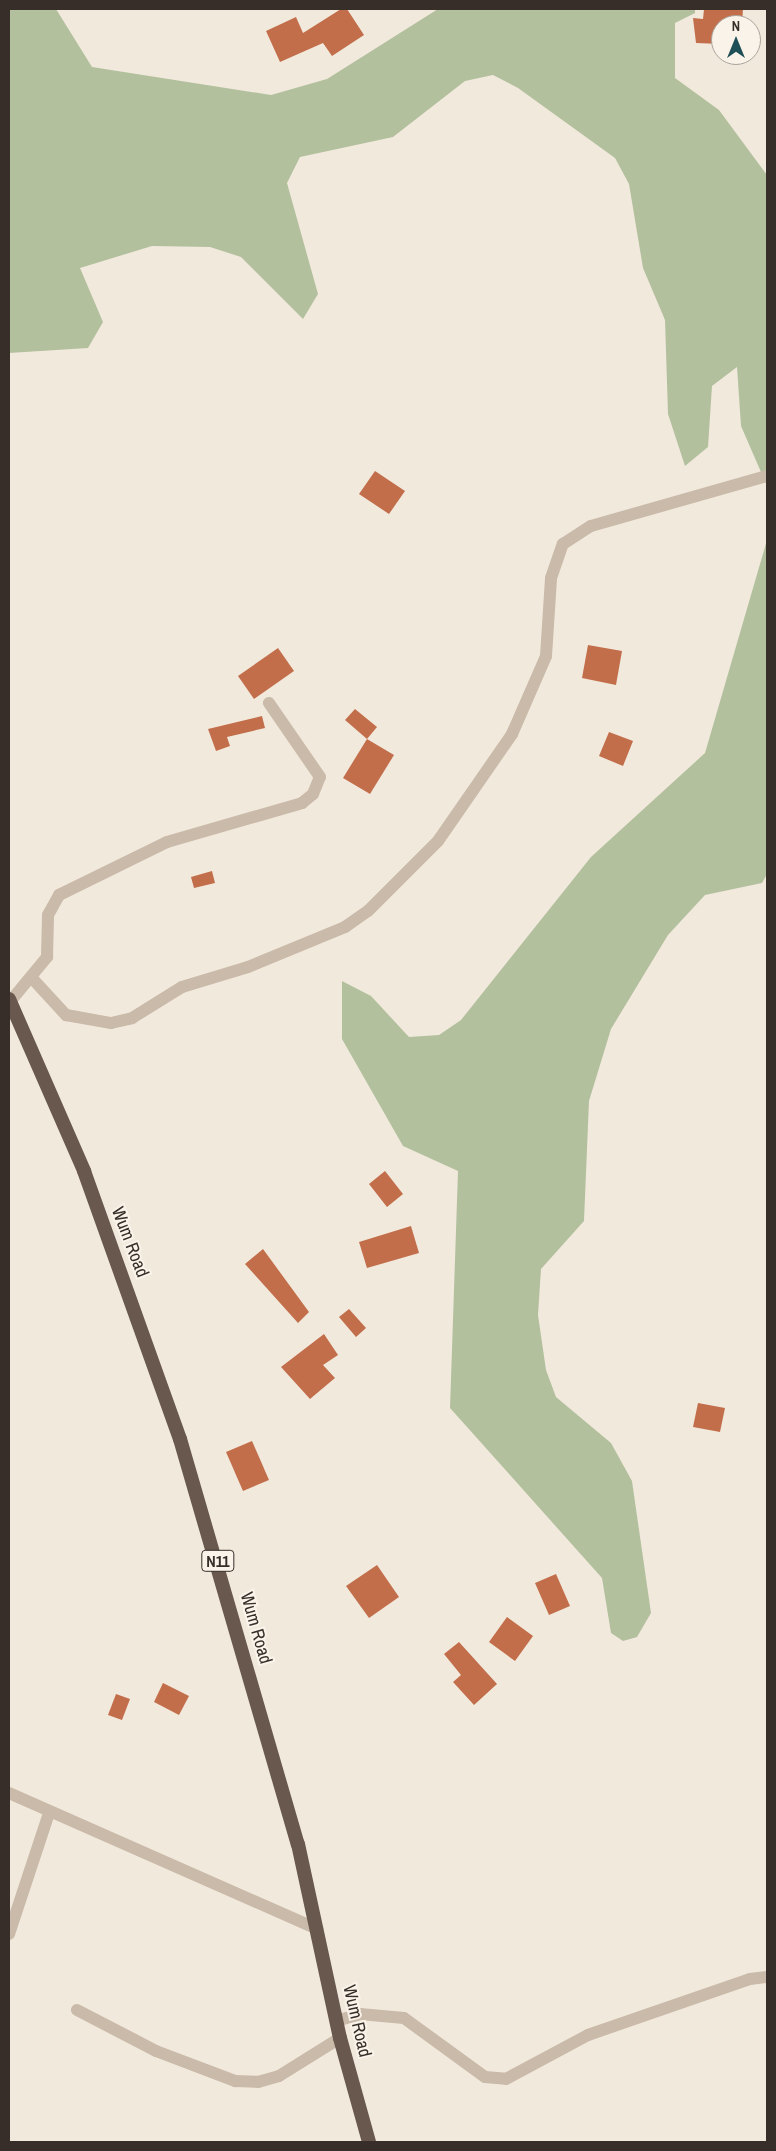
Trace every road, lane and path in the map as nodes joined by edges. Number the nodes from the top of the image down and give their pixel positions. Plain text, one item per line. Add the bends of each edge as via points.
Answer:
1 (767, 476) edge
2 (269, 703) dead end
3 (31, 977) junction
4 (9, 1001) edge
5 (9, 1793) edge
6 (49, 1812) junction
7 (317, 1929) junction
8 (9, 1934) edge
9 (767, 1977) edge
10 (76, 2010) dead end
11 (336, 2020) junction
12 (340, 2038) junction
13 (369, 2142) edge

1 - 3 street via 591,526 564,544 551,578 546,656 512,734 438,841 368,911 346,927 248,967 182,986 132,1018 111,1023 66,1015
2 - 3 street via 320,777 313,794 302,803 167,842 65,891 52,904 47,957
3 - 4 street
4 - 7 highway, Wum Road / N11 via 84,1171 180,1439 295,1834
5 - 6 street
6 - 7 street
6 - 8 street
7 - 11 highway, Wum Road / N11
9 - 11 street via 750,1979 588,2035 506,2079 485,2076 404,2018 360,2014
10 - 12 street via 156,2051 235,2081 258,2082 279,2076
11 - 12 highway, Wum Road / N11
12 - 13 highway, Wum Road / N11

